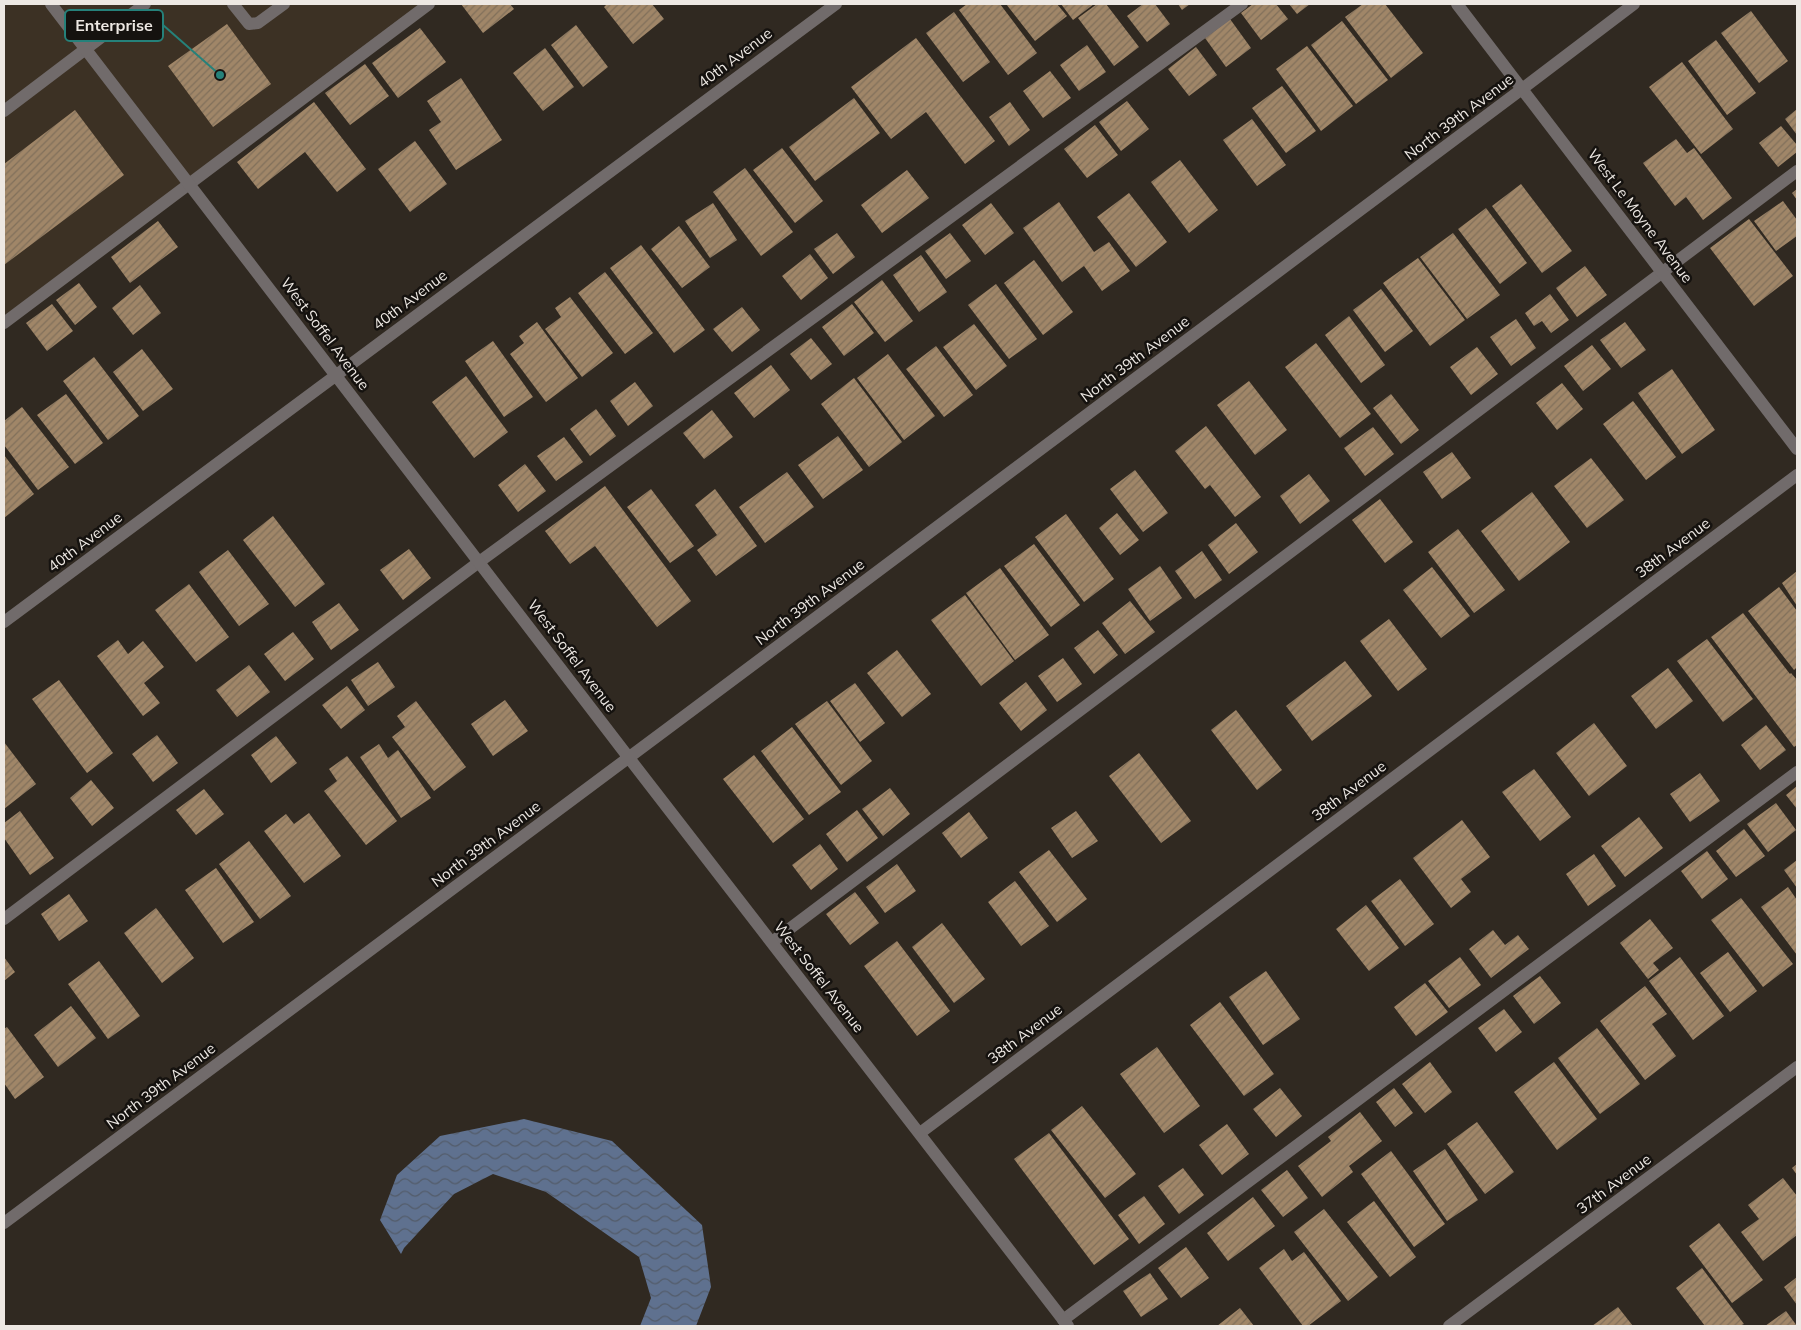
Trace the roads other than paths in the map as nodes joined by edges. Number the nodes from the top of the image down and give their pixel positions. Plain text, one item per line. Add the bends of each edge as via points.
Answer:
1 (51, 4) edge
2 (145, 4) edge
3 (233, 4) edge
4 (284, 4) edge
5 (429, 4) edge
6 (836, 4) edge
7 (1242, 4) edge
8 (1457, 4) edge
9 (1634, 4) edge
10 (85, 49) junction
11 (1522, 89) junction
12 (4, 111) edge
13 (1797, 171) edge
14 (190, 185) junction
15 (1662, 272) junction
16 (4, 323) edge
17 (336, 375) junction
18 (1797, 449) edge
19 (1797, 475) edge
20 (479, 562) junction
21 (4, 622) edge
22 (629, 758) junction
23 (1797, 772) edge
24 (4, 919) edge
25 (772, 942) junction
26 (1797, 1067) edge
27 (920, 1134) junction
28 (4, 1223) edge
29 (1066, 1323) edge
30 (1450, 1326) edge

1 - 10 street, West Soffel Avenue
2 - 10 street
3 - 4 street via 249,24 258,23
5 - 14 street
6 - 17 street, 40th Avenue
7 - 20 street
8 - 11 street, West Le Moyne Avenue
9 - 11 street, North 39th Avenue
10 - 12 street
10 - 14 street, West Soffel Avenue
11 - 15 street, West Le Moyne Avenue
11 - 22 street, North 39th Avenue
13 - 15 street
14 - 16 street
14 - 17 street, West Soffel Avenue
15 - 18 street, West Le Moyne Avenue
15 - 25 street
17 - 20 street, West Soffel Avenue
17 - 21 street, 40th Avenue
19 - 27 street, 38th Avenue
20 - 22 street, West Soffel Avenue
20 - 24 street
22 - 25 street, West Soffel Avenue
22 - 28 street, North 39th Avenue
23 - 29 street
25 - 27 street, West Soffel Avenue
26 - 30 street, 37th Avenue
27 - 29 street, West Soffel Avenue

